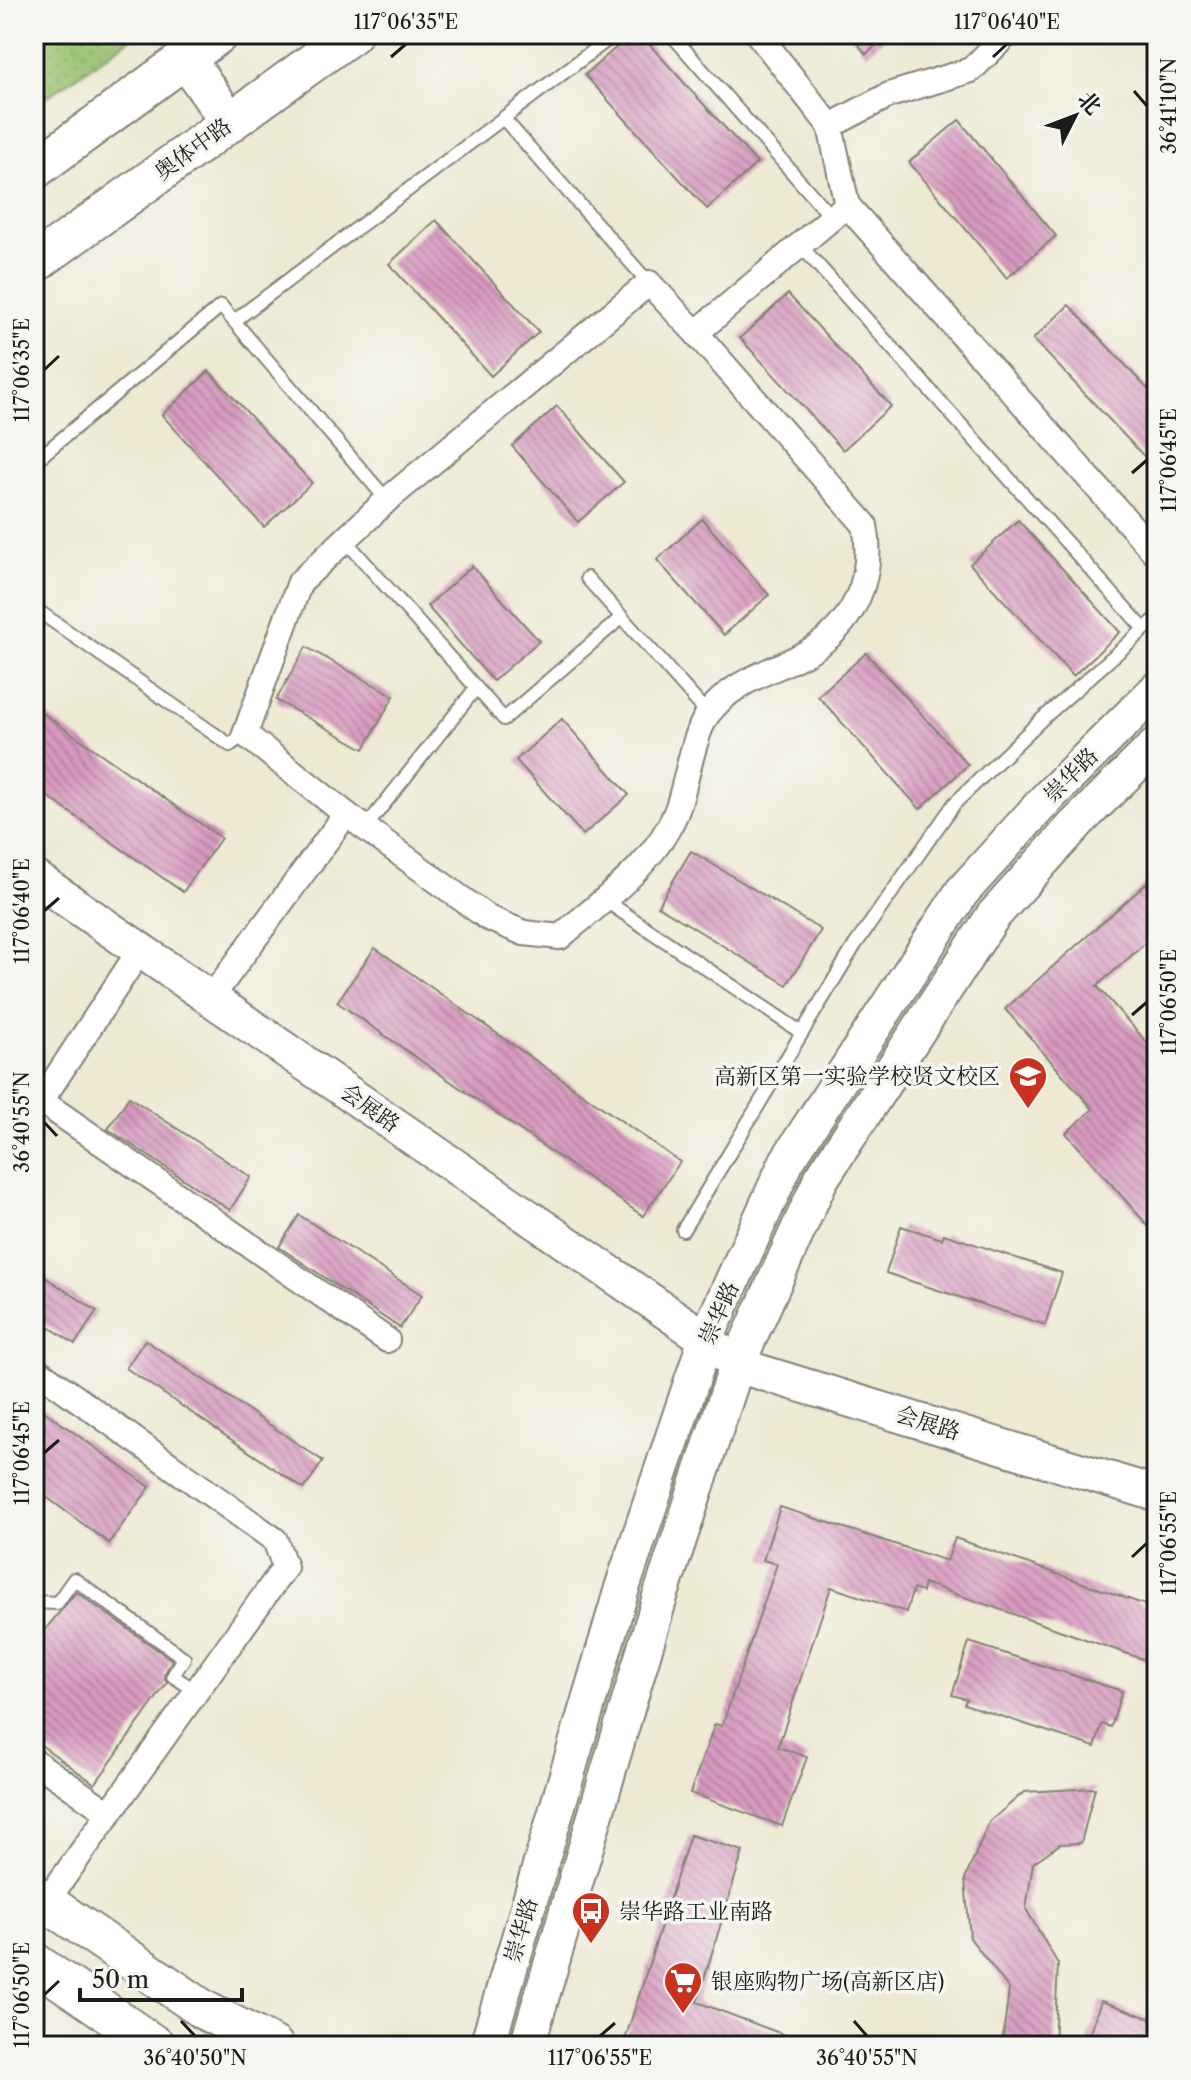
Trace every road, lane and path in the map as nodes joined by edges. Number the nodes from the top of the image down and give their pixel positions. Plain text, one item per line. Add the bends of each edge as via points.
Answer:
1 (219, 34) edge
2 (352, 34) edge
3 (615, 34) edge
4 (671, 34) edge
5 (758, 34) edge
6 (1007, 34) edge
7 (186, 59) junction
8 (504, 119) junction
9 (230, 123) junction
10 (830, 126) junction
11 (34, 170) edge
12 (839, 211) junction
13 (800, 245) junction
14 (34, 264) edge
15 (649, 283) junction
16 (234, 321) junction
17 (696, 333) junction
18 (34, 462) edge
19 (387, 500) junction
20 (345, 540) junction
21 (1157, 555) edge
22 (587, 578) dead end
23 (34, 608) edge
24 (622, 617) junction
25 (1157, 618) edge
26 (1144, 629) junction
27 (476, 688) junction
28 (1157, 689) edge
29 (708, 714) junction
30 (245, 734) junction
31 (1157, 744) edge
32 (356, 821) junction
33 (34, 877) edge
34 (603, 899) junction
35 (140, 950) junction
36 (211, 998) junction
37 (802, 1033) junction
38 (38, 1099) edge
39 (683, 1230) dead end
40 (706, 1339) junction
41 (387, 1340) dead end
42 (741, 1354) junction
43 (34, 1368) edge
44 (1157, 1469) edge
45 (1157, 1494) edge
46 (34, 1602) edge
47 (196, 1691) junction
48 (34, 1761) edge
49 (109, 1813) junction
50 (40, 1898) edge
51 (34, 1962) edge
52 (156, 2046) edge
53 (274, 2046) edge
54 (487, 2046) edge
55 (527, 2046) edge

1 - 7 main road
2 - 9 main road, 奥体中路
3 - 8 lane
4 - 12 lane
5 - 10 street
6 - 10 street via 971,70 889,95
7 - 9 main road
7 - 11 main road
8 - 15 lane
8 - 16 lane
9 - 14 main road, 奥体中路
10 - 12 street
12 - 13 street
12 - 21 street
13 - 17 street
13 - 26 lane
15 - 17 street
15 - 19 street
16 - 18 lane via 221,306
16 - 19 lane
17 - 29 street via 865,525 870,553 849,616 832,633 808,652 755,674
19 - 20 street
20 - 27 lane
20 - 30 street via 300,582
22 - 24 lane
23 - 30 lane via 230,745
24 - 27 lane via 504,719
24 - 29 lane
25 - 26 lane
26 - 37 lane via 954,804 855,945
27 - 32 lane
28 - 40 main road, 崇华路 via 962,892 787,1161
29 - 34 street via 665,833
30 - 32 street
31 - 42 main road, 崇华路 via 993,916 821,1179
32 - 34 street via 488,918 524,933 560,937
32 - 36 street
33 - 35 main road, 会展路
34 - 37 lane
35 - 36 main road, 会展路
35 - 38 street
36 - 40 main road, 会展路
37 - 39 lane
38 - 41 street
40 - 42 main road, 会展路
40 - 54 main road, 崇华路 via 623,1585
42 - 44 main road, 会展路
42 - 45 main road, 会展路
42 - 55 main road, 崇华路 via 660,1597
43 - 47 street via 275,1540 285,1567
46 - 47 lane via 57,1603 74,1579 184,1658 173,1676
47 - 49 street
48 - 49 street
49 - 50 street
50 - 53 main road via 204,2010
51 - 52 main road

